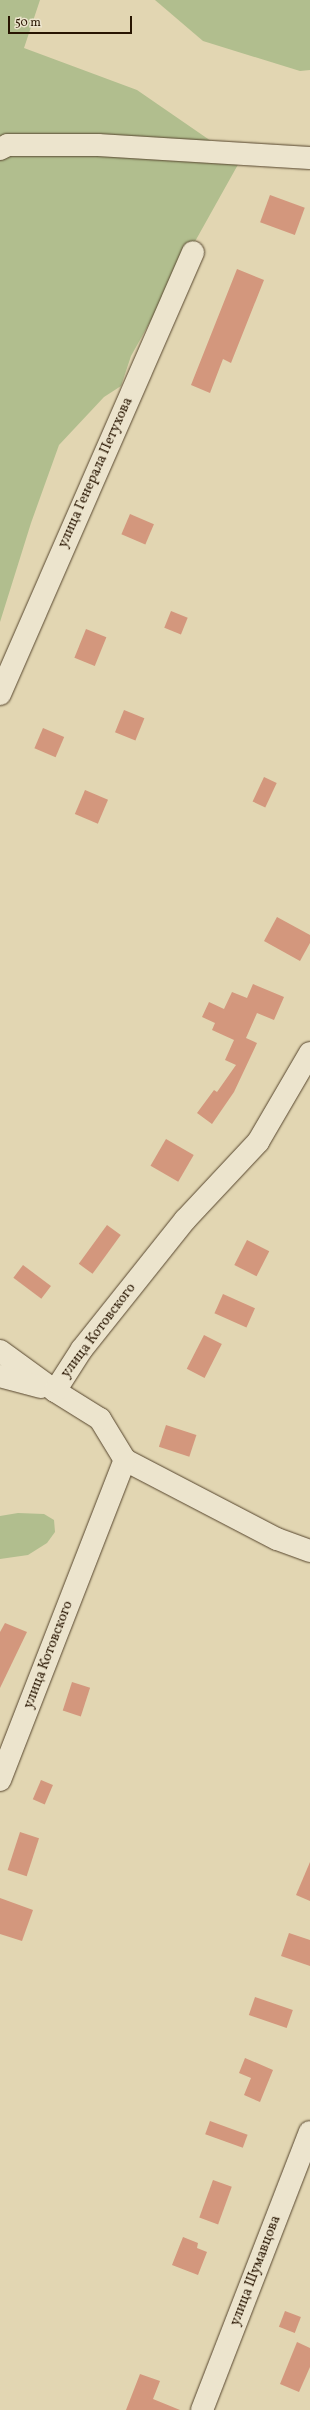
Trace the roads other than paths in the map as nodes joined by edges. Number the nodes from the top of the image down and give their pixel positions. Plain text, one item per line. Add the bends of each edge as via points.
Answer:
1 (0, 149) edge
2 (310, 158) edge
3 (193, 252) dead end
4 (0, 694) edge
5 (310, 1053) edge
6 (0, 1351) edge
7 (0, 1376) edge
8 (55, 1391) junction
9 (125, 1460) junction
10 (310, 1551) edge
11 (0, 1780) edge
12 (310, 2132) edge
13 (202, 2410) edge

1 - 2 street via 8,145 98,145
3 - 4 street, улица Генерала Петухова via 58,556
5 - 8 street, улица Котовского via 258,1142 185,1220 82,1349
6 - 8 street
7 - 8 street
8 - 9 street, улица Котовского via 100,1419
9 - 10 street via 277,1539
9 - 11 street, улица Котовского
12 - 13 street, улица Шумавцова

